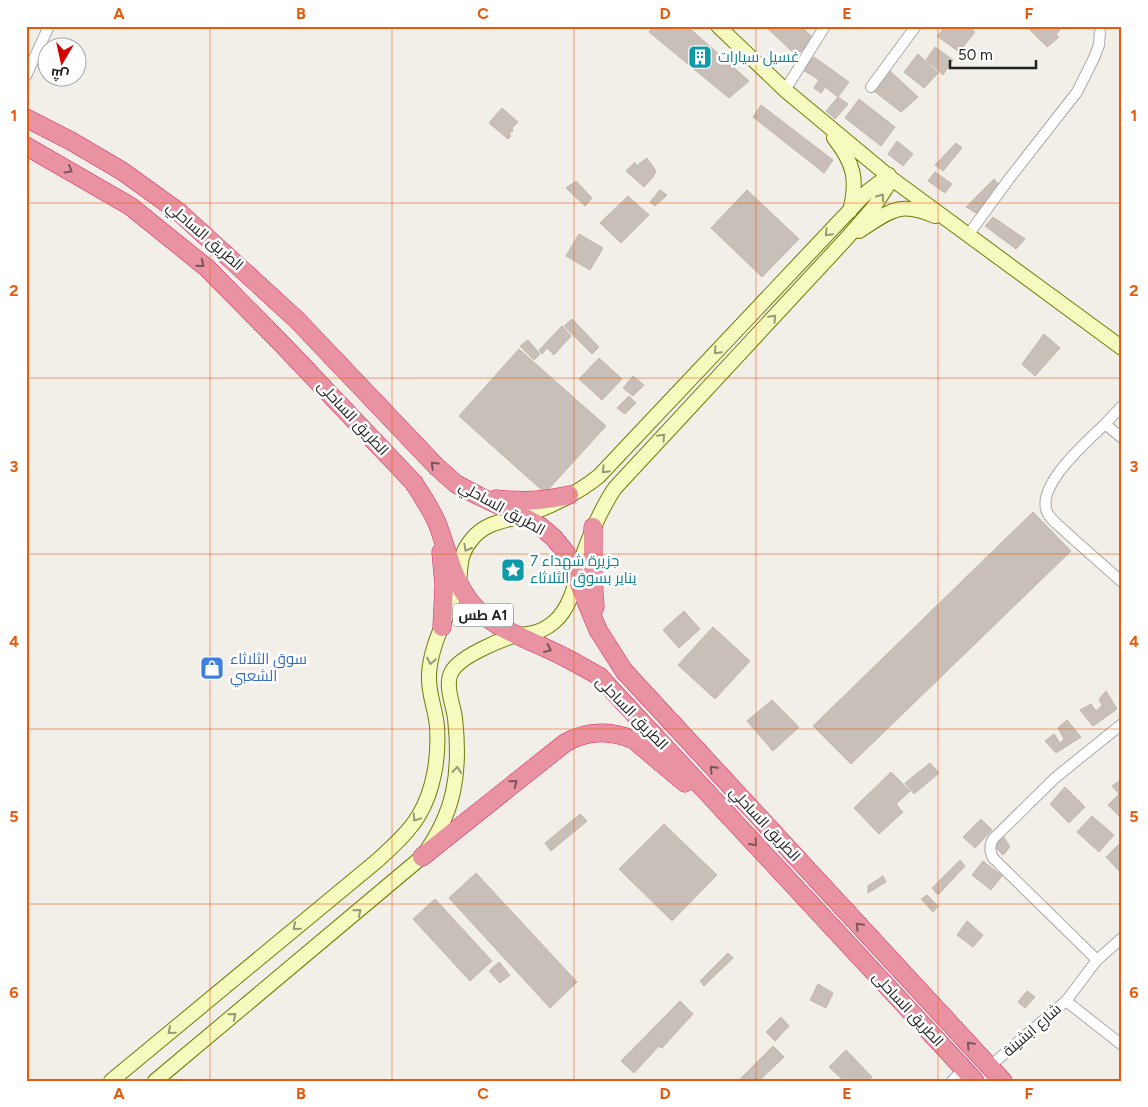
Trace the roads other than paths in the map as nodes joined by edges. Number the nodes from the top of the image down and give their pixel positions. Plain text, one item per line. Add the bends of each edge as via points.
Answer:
1 (49, 26) edge
2 (718, 26) edge
3 (825, 26) edge
4 (916, 26) edge
5 (1100, 32) dead end
6 (26, 76) edge
7 (871, 87) dead end
8 (785, 90) junction
9 (26, 118) edge
10 (822, 121) junction
11 (26, 146) edge
12 (890, 177) junction
13 (850, 211) junction
14 (949, 222) junction
15 (968, 235) junction
16 (846, 239) junction
17 (1122, 348) edge
18 (1122, 406) edge
19 (1105, 424) junction
20 (1122, 438) edge
21 (569, 495) junction
22 (478, 496) junction
23 (522, 516) junction
24 (437, 522) junction
25 (594, 527) junction
26 (576, 577) junction
27 (459, 582) junction
28 (1122, 582) edge
29 (442, 627) junction
30 (598, 630) junction
31 (517, 634) junction
32 (1122, 724) edge
33 (734, 821) junction
34 (422, 858) junction
35 (1122, 938) edge
36 (1097, 960) junction
37 (1066, 1001) junction
38 (1122, 1045) edge
39 (990, 1066) junction
40 (964, 1077) edge
41 (111, 1081) edge
42 (155, 1081) edge
43 (1003, 1081) edge

1 - 6 street
2 - 8 street
3 - 8 street
4 - 7 street
5 - 15 street via 1099,45 1077,92
8 - 10 street
22 -> 9 highway, الطريق الساحلي via 456,484 436,466 297,320 179,212 122,171
10 - 12 street
10 - 13 street via 853,170
11 -> 24 highway, الطريق الساحلى / طس A1 via 130,206 207,268 414,483
12 - 13 street via 874,185
12 - 14 street
16 -> 12 street via 873,208
13 -> 21 street via 599,476
14 - 15 street
14 - 16 street via 922,210 903,208 884,214
15 - 17 street
25 -> 16 street via 614,488
18 - 19 street
19 - 20 street
19 - 28 street via 1056,476 1048,490 1046,504 1048,514
21 - 22 highway via 520,502
21 - 23 street
22 - 23 highway, الطريق الساحلي
23 - 26 highway, الطريق الساحلي via 554,538 566,553
23 -> 27 street via 490,524 472,539 461,559
24 - 27 highway, الطريق الساحلى / طس A1
24 - 29 highway via 443,571
25 - 26 street
25 - 30 highway via 593,578
26 - 30 highway, الطريق الساحلي
26 - 31 street via 568,605 555,621 538,631
27 - 29 street
27 - 31 highway, الطريق الساحلى / طس A1 via 469,600 485,617
29 -> 41 street via 428,676 437,725 435,766 419,816 378,860
39 -> 30 highway, الطريق الساحلي via 624,671
31 -> 33 highway, الطريق الساحلى / طس A1 via 599,676
34 -> 31 street via 443,823 456,781 458,752 449,685 451,673 463,660
32 - 36 street via 1055,778 990,845 993,858
34 -> 33 highway via 565,743 594,732 634,740 709,804
33 -> 40 highway, الطريق الساحلى / طس A1
42 -> 34 street
35 - 36 street
36 - 37 street
37 - 38 street, شارع ابشينة
37 - 39 street, شارع ابشينة
39 - 43 highway, الطريق الساحلي

